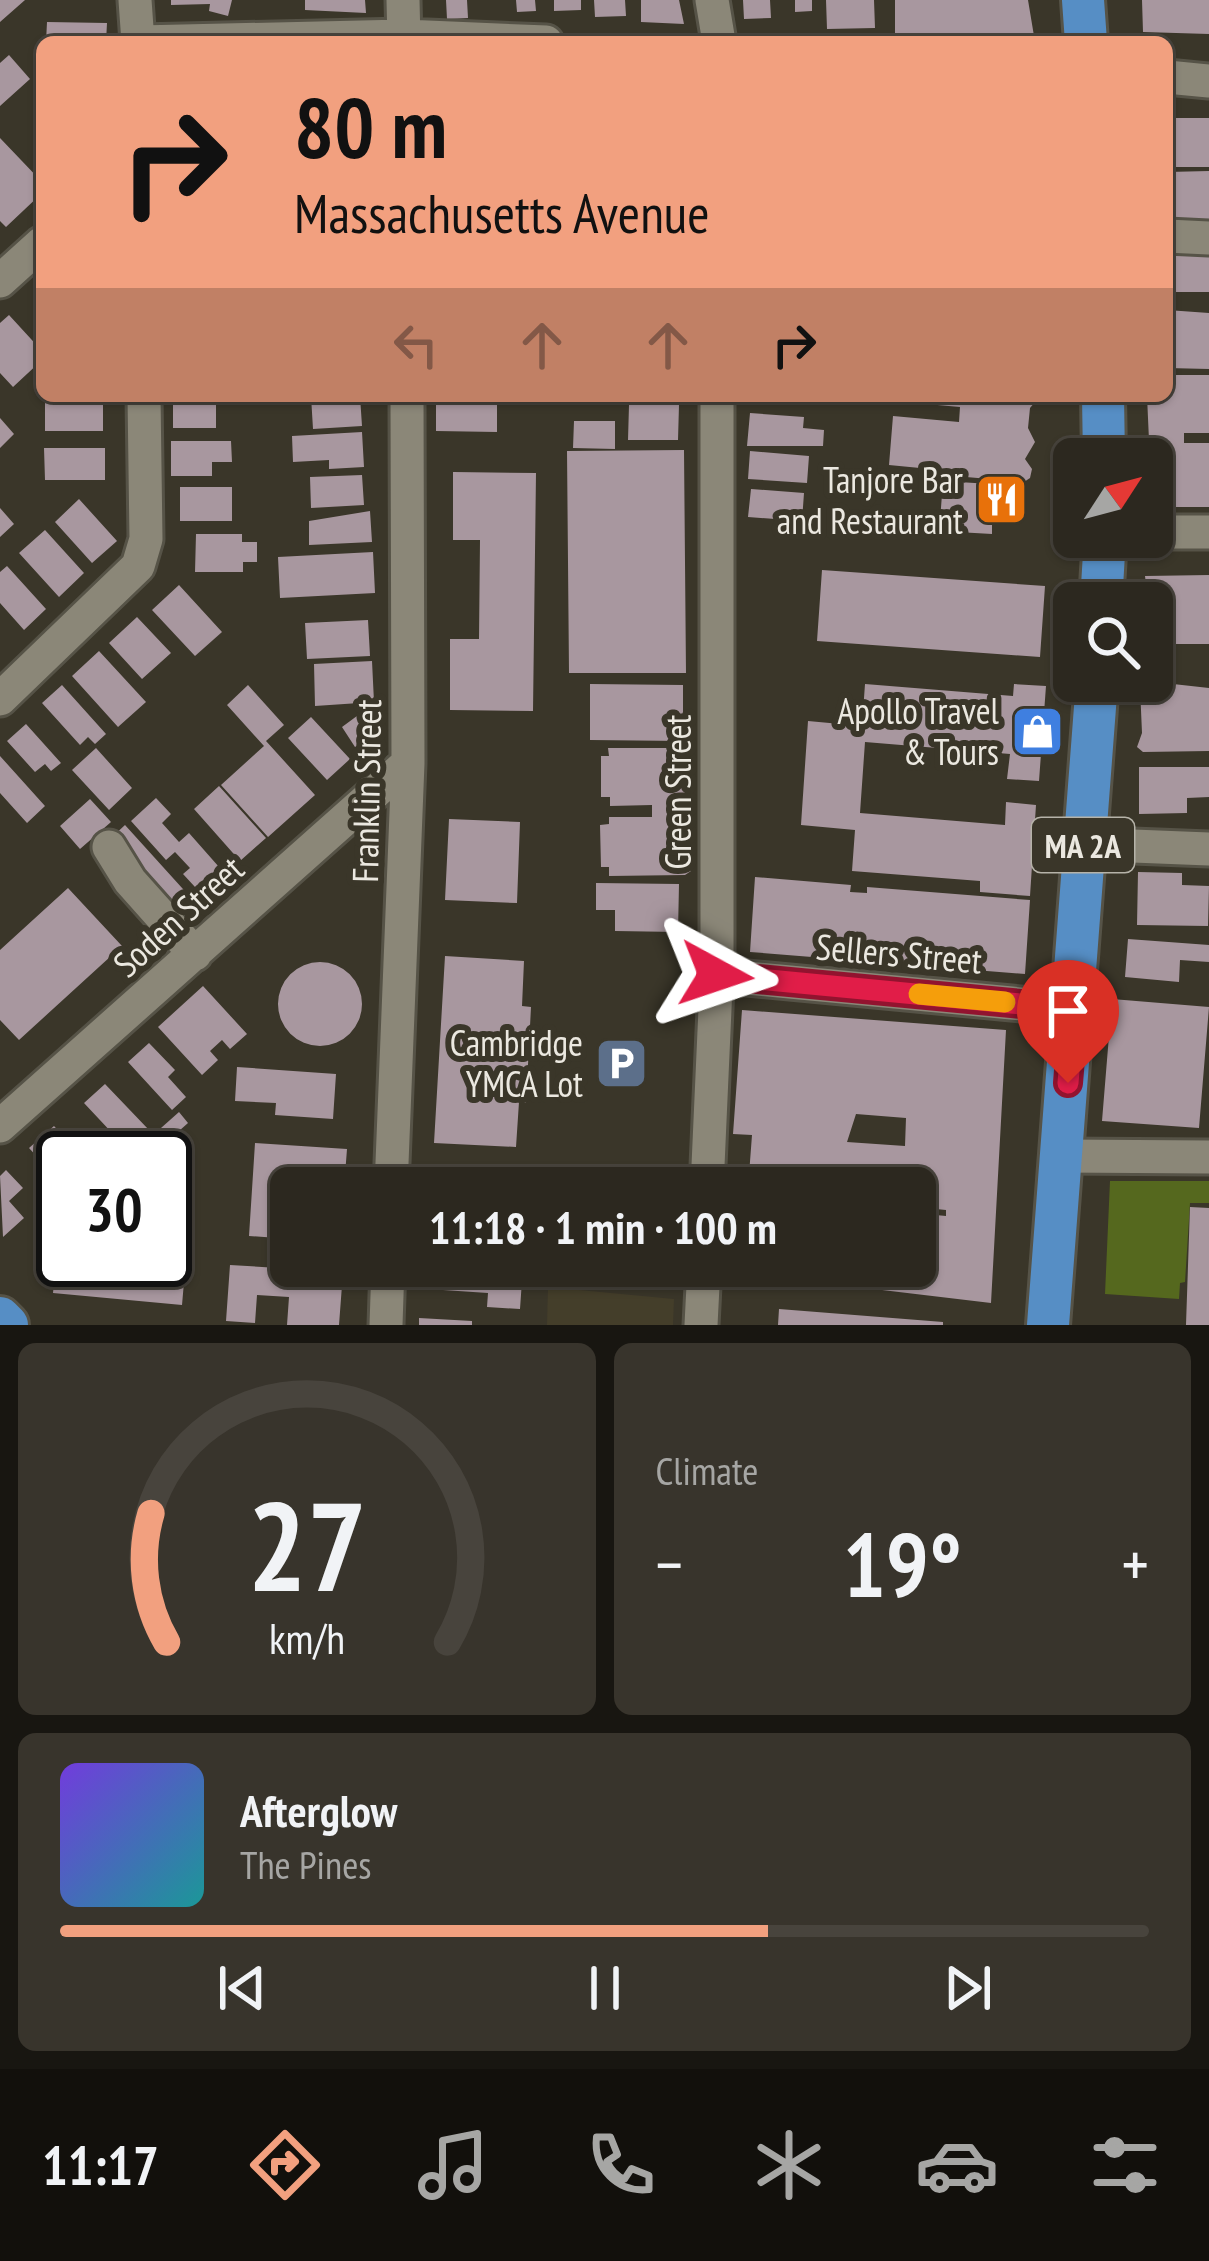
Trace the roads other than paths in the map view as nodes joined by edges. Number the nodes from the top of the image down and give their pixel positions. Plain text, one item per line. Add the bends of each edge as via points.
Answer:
1 (135, 0) edge
2 (404, 0) edge
3 (712, 0) edge
4 (1083, 0) edge
5 (138, 36) edge
6 (404, 36) edge
7 (717, 36) edge
8 (1086, 36) edge
9 (1173, 78) edge
10 (1209, 81) edge
11 (1173, 236) edge
12 (1209, 238) edge
13 (36, 248) edge
14 (0, 280) edge
15 (144, 402) edge
16 (407, 402) edge
17 (717, 402) edge
18 (1102, 402) edge
19 (1103, 438) edge
20 (1173, 532) edge
21 (1209, 532) edge
22 (0, 699) edge
23 (1095, 702) edge
24 (408, 763) junction
25 (1083, 844) junction
26 (109, 847) dead end
27 (1209, 849) edge
28 (195, 954) junction
29 (716, 975) junction
30 (1074, 1009) junction
31 (0, 1126) edge
32 (1063, 1156) junction
33 (1209, 1156) edge
34 (392, 1167) edge
35 (708, 1167) edge
36 (387, 1287) edge
37 (703, 1287) edge
38 (0, 1318) edge
39 (7, 1325) edge
40 (386, 1325) edge
41 (701, 1325) edge
42 (1048, 1325) edge

1 - 5 street
2 - 6 street
3 - 7 street
4 - 8 main road
9 - 10 street
11 - 12 street
13 - 14 street
15 - 22 street via 146,539 138,566
16 - 24 street, Franklin Street
17 - 29 street, Green Street
18 - 19 main road
20 - 21 street
23 - 25 main road, MA 2A
24 - 28 street, Soden Street
24 - 34 street, Franklin Street
25 - 27 street
25 - 30 main road, MA 2A
26 - 28 street
28 - 31 street, Soden Street
29 - 30 street, Sellers Street
29 - 35 street, Green Street
30 - 32 main road, MA 2A
32 - 33 street
32 - 42 main road, MA 2A
36 - 40 street
37 - 41 street
38 - 39 main road

